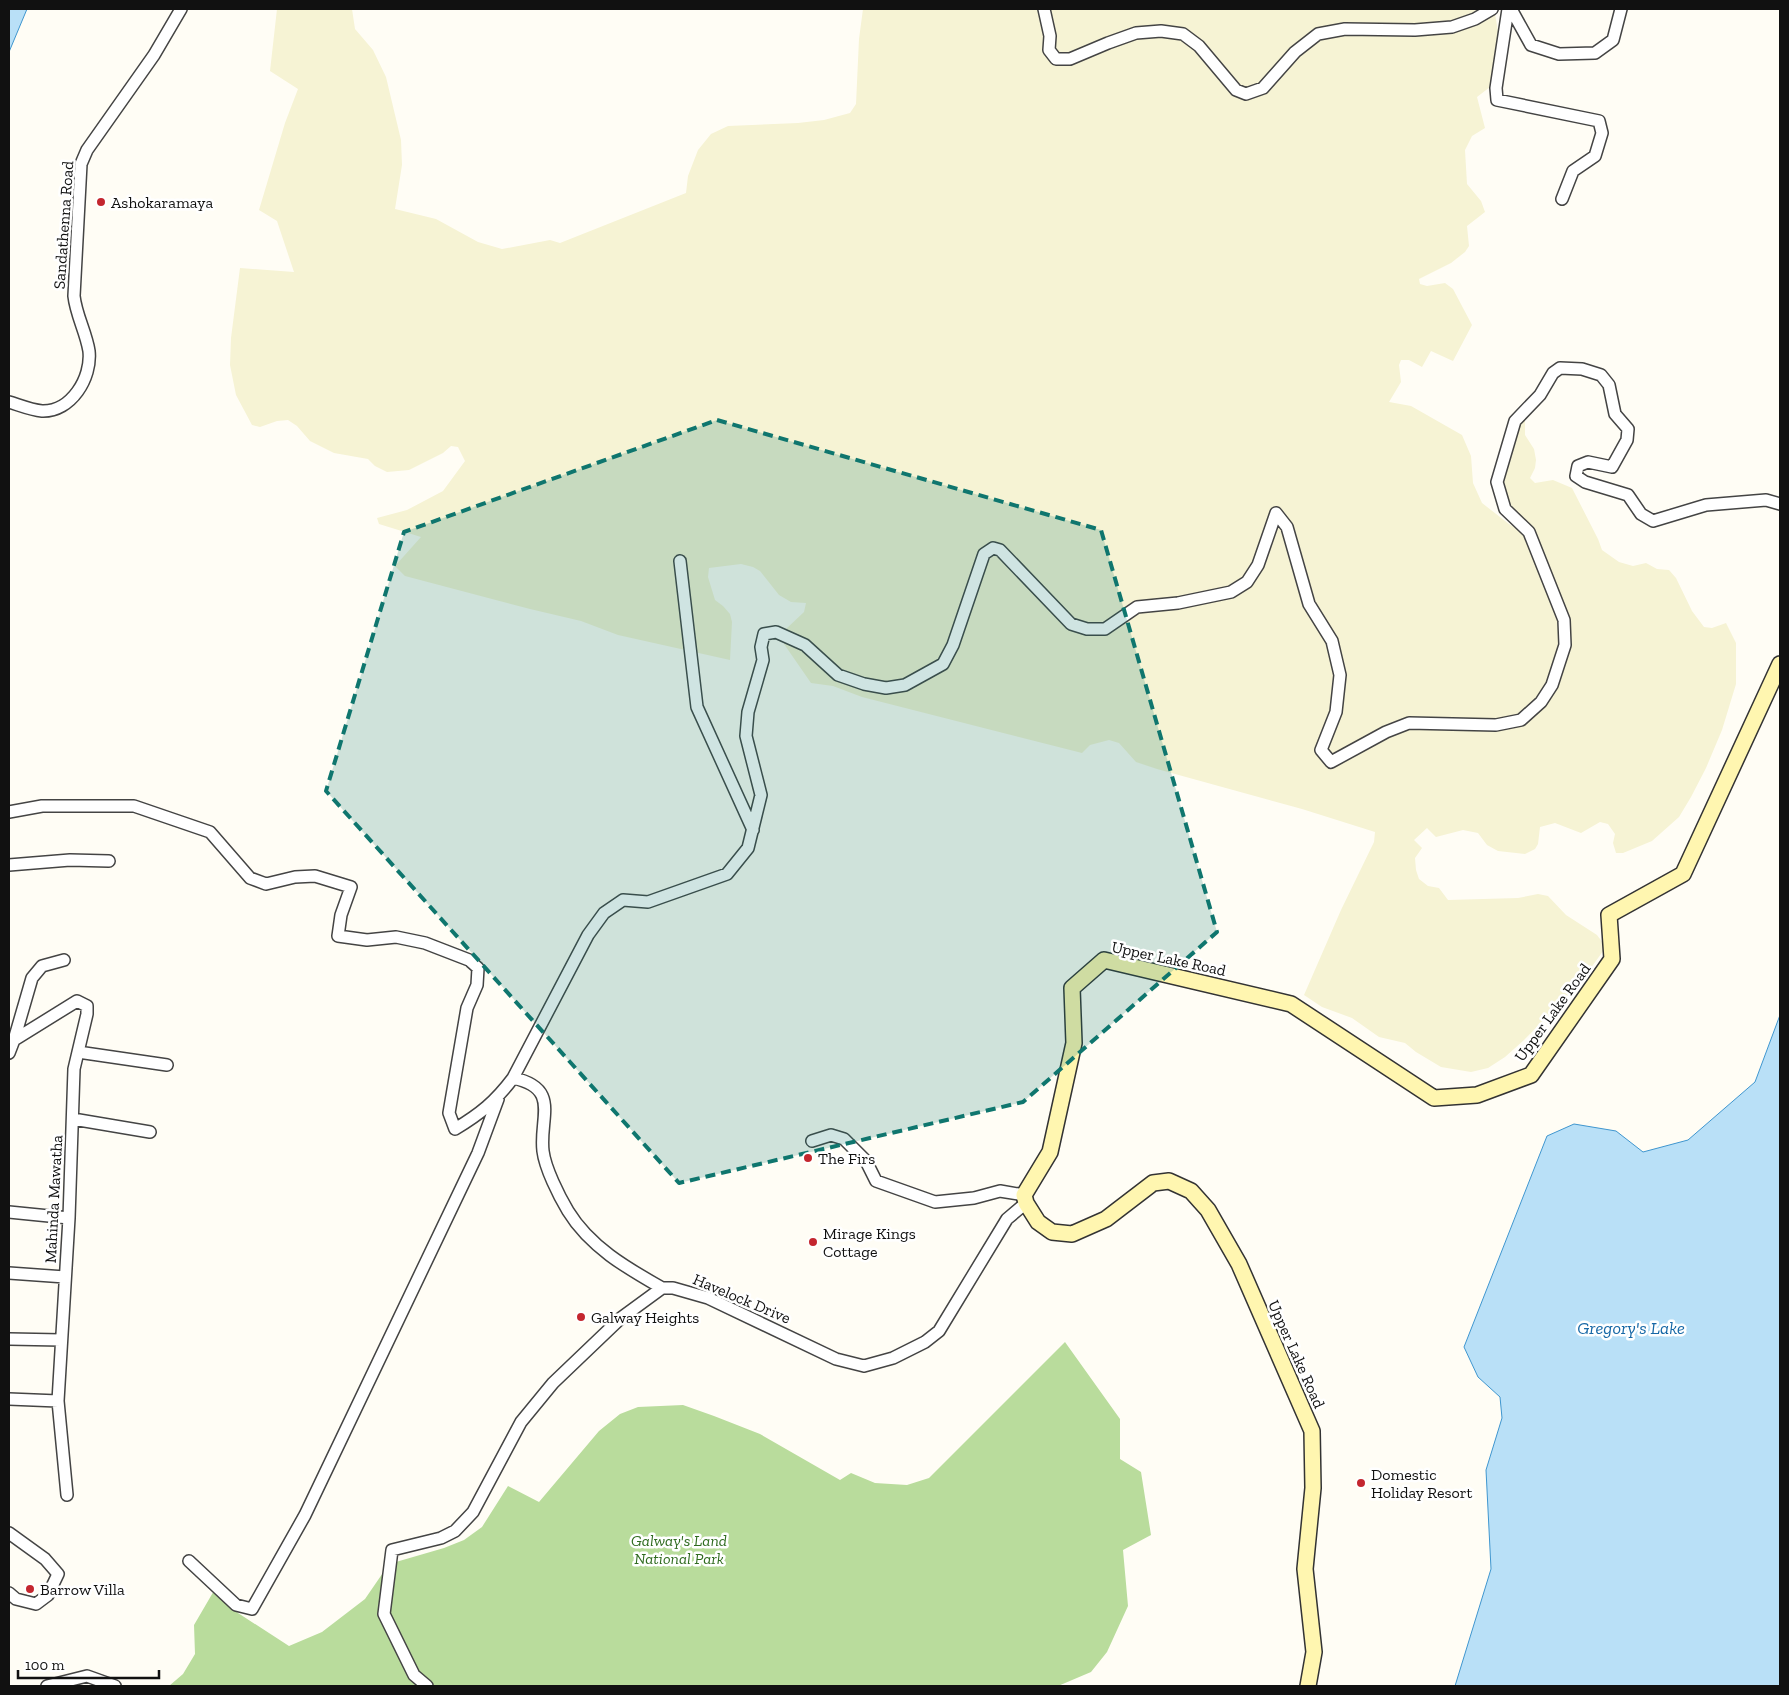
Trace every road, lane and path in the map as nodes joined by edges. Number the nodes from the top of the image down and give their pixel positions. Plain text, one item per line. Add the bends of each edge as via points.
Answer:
1 (181, 9) edge
2 (1044, 9) edge
3 (1492, 9) edge
4 (1509, 9) edge
5 (1621, 9) edge
6 (1562, 199) dead end
7 (9, 402) edge
8 (1780, 504) edge
9 (680, 560) dead end
10 (1780, 664) edge
11 (9, 812) edge
12 (753, 830) junction
13 (109, 861) dead end
14 (9, 865) edge
15 (64, 960) dead end
16 (14, 1040) junction
17 (78, 1052) junction
18 (9, 1053) edge
19 (167, 1065) dead end
20 (513, 1078) junction
21 (500, 1095) junction
22 (73, 1119) junction
23 (150, 1132) dead end
24 (812, 1141) dead end
25 (1025, 1199) junction
26 (9, 1212) edge
27 (69, 1218) junction
28 (9, 1273) edge
29 (65, 1277) junction
30 (662, 1288) junction
31 (9, 1339) edge
32 (61, 1340) junction
33 (9, 1399) edge
34 (58, 1401) junction
35 (67, 1495) dead end
36 (9, 1534) edge
37 (189, 1561) dead end
38 (9, 1593) edge
39 (47, 1686) edge
40 (115, 1686) edge
41 (427, 1686) edge
42 (1308, 1686) edge

1 - 7 street, Sandathenna Road via 154,55 87,150 81,164 74,296 89,358 80,389 73,398 53,410 41,411
2 - 3 street via 1050,36 1049,50 1056,59 1070,59 1136,33 1161,31 1183,34 1199,46 1236,90 1246,94 1263,88 1295,52 1318,34 1345,29 1415,30 1452,26 1475,19
4 - 5 street via 1531,45 1559,54 1595,53 1613,40
4 - 6 street via 1496,88 1497,100 1599,121 1602,133 1594,156 1573,172
8 - 12 street via 1766,500 1706,505 1653,521 1641,514 1628,495 1585,482 1576,476 1578,466 1588,462 1612,467 1627,440 1628,429 1615,414 1610,385 1601,376 1582,369 1560,368 1515,421 1497,482 1505,509 1529,532 1564,620 1566,645 1552,685 1541,702 1521,720 1496,725 1409,724 1386,732 1331,762 1321,750 1336,712 1340,675 1332,641 1309,604 1287,527 1276,513 1258,565 1247,582 1222,594 1137,607 1105,629 1087,629 1071,624 1000,550 993,548 984,554 953,645 942,664 905,685 886,688 838,675 805,645 776,632 764,634 763,660 748,712 746,736 761,794
9 - 12 street via 697,707
10 - 25 street, Upper Lake Road via 1683,874 1609,915 1612,958 1531,1075 1477,1095 1434,1098 1291,1004 1104,960 1072,988 1074,1043 1050,1152
11 - 21 street via 42,806 134,806 210,832 250,878 266,884 315,876 351,887 338,936 367,940 396,937 425,943 469,960 478,968 477,985 467,1008 448,1113 455,1129
12 - 20 street via 748,848 727,874 648,902 623,900 604,912 588,935
13 - 14 street via 70,860
15 - 16 street via 42,966 32,978
16 - 17 street, Mahinda Mawatha via 77,1001 87,1006
16 - 18 street
17 - 19 street
17 - 22 street, Mahinda Mawatha via 74,1069
20 - 21 street
20 - 30 street via 539,1090 546,1103 543,1152 569,1212 592,1240 617,1262
21 - 37 street via 478,1153 305,1514 252,1610 236,1605
22 - 23 street
22 - 27 street, Mahinda Mawatha
24 - 25 street via 831,1135 844,1139 866,1160 876,1181 935,1202 974,1198 1000,1191
25 - 30 street, Havelock Drive via 1008,1219 939,1331 893,1358 864,1366 836,1359 708,1298
25 - 42 street, Upper Lake Road via 1038,1222 1052,1232 1072,1234 1106,1219 1153,1184 1169,1181 1191,1191 1208,1210 1239,1264 1312,1431 1313,1488 1305,1569 1314,1652
26 - 27 street
27 - 29 street, Mahinda Mawatha
28 - 29 street
29 - 32 street, Mahinda Mawatha
30 - 41 street via 621,1318 553,1383 520,1422 473,1512 455,1531 441,1538 392,1550 384,1614 414,1675
31 - 32 street
32 - 34 street, Mahinda Mawatha
33 - 34 street
34 - 35 street, Mahinda Mawatha
36 - 38 street via 46,1559 58,1574 48,1595 36,1604 16,1599
39 - 40 street via 87,1676

